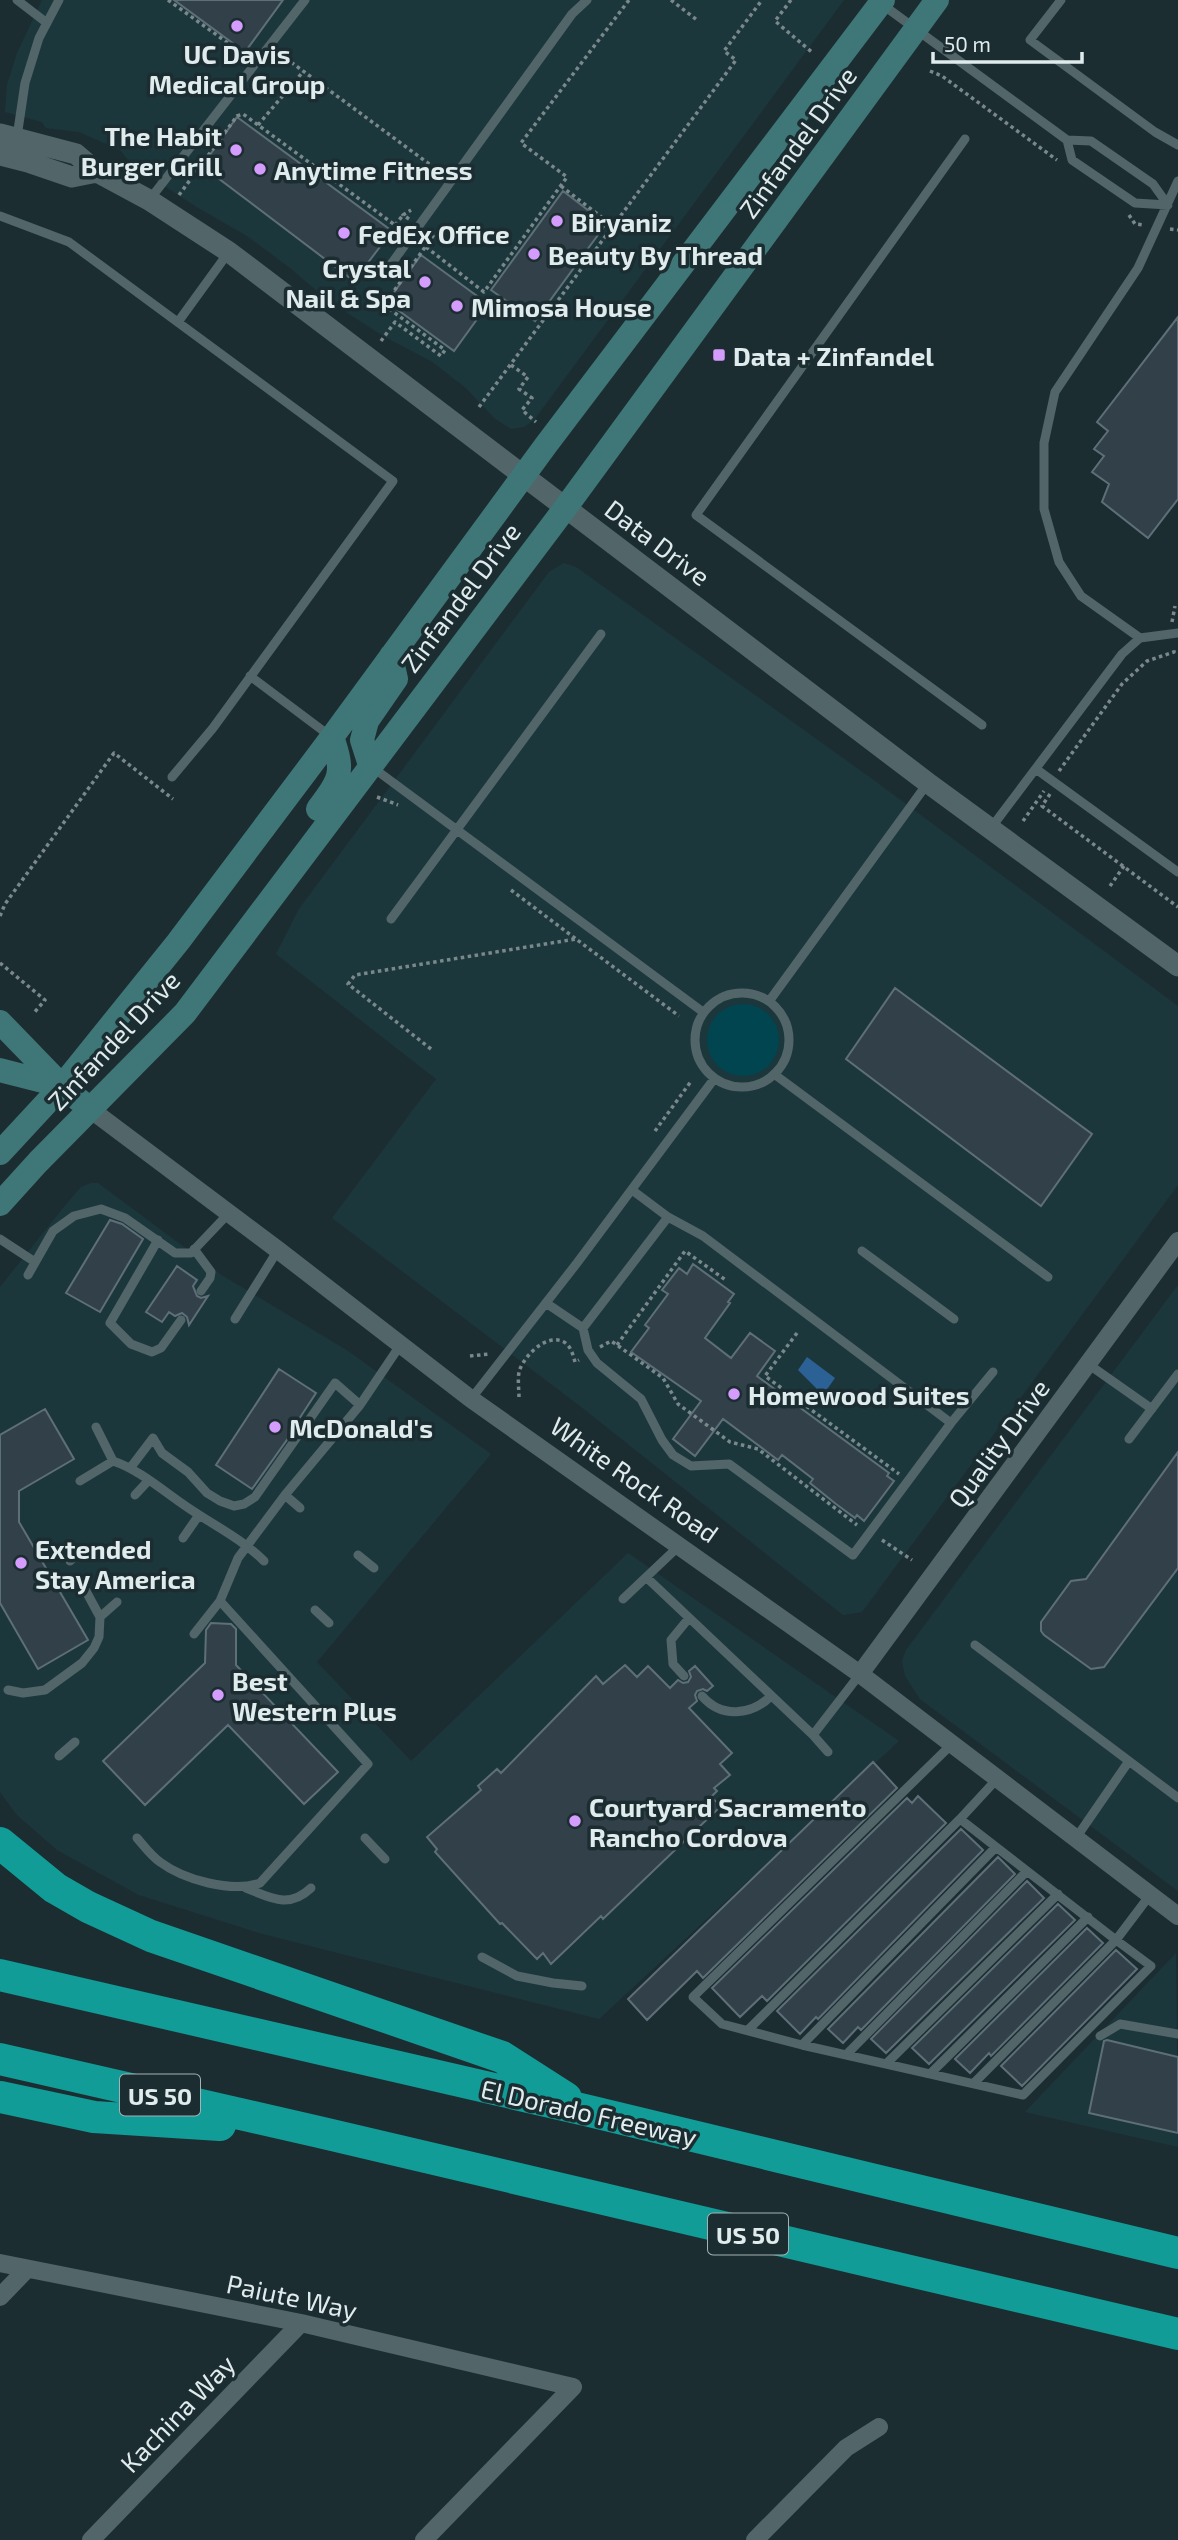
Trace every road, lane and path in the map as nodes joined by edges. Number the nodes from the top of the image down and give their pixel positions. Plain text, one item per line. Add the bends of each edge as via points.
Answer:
1 (16, 0) edge
2 (59, 0) edge
3 (169, 0) edge
4 (305, 0) edge
5 (587, 0) edge
6 (629, 0) edge
7 (671, 0) edge
8 (762, 0) edge
9 (791, 0) edge
10 (937, 0) edge
11 (1061, 0) edge
12 (880, 1) edge
13 (697, 20) dead end
14 (47, 23) junction
15 (916, 29) junction
16 (270, 46) junction
17 (813, 53) dead end
18 (930, 71) dead end
19 (303, 72) junction
20 (258, 125) junction
21 (9, 136) edge
22 (965, 139) dead end
23 (1067, 140) junction
24 (1178, 145) edge
25 (0, 155) edge
26 (1062, 164) dead end
27 (97, 172) junction
28 (441, 173) dead end
29 (1178, 181) edge
30 (561, 186) junction
31 (177, 198) dead end
32 (149, 200) junction
33 (420, 204) dead end
34 (1168, 205) junction
35 (1127, 212) dead end
36 (403, 215) junction
37 (0, 216) edge
38 (395, 225) junction
39 (418, 226) junction
40 (613, 226) junction
41 (1157, 227) junction
42 (1178, 230) edge
43 (393, 237) dead end
44 (426, 247) junction
45 (229, 251) junction
46 (384, 274) dead end
47 (178, 322) junction
48 (381, 341) dead end
49 (511, 365) junction
50 (479, 407) dead end
51 (538, 423) dead end
52 (524, 475) junction
53 (566, 507) junction
54 (1175, 606) dead end
55 (1175, 633) edge
56 (601, 634) dead end
57 (1140, 638) junction
58 (391, 656) junction
59 (250, 676) junction
60 (982, 725) dead end
61 (332, 737) junction
62 (370, 765) junction
63 (1036, 769) junction
64 (172, 777) dead end
65 (1052, 780) junction
66 (928, 783) junction
67 (173, 799) dead end
68 (1023, 821) dead end
69 (457, 829) junction
70 (990, 829) junction
71 (1124, 866) junction
72 (1178, 872) edge
73 (1110, 886) dead end
74 (1178, 907) edge
75 (0, 916) edge
76 (391, 919) dead end
77 (228, 955) junction
78 (0, 963) edge
79 (1178, 966) edge
80 (769, 1000) junction
81 (703, 1012) junction
82 (33, 1014) dead end
83 (679, 1016) dead end
84 (0, 1022) edge
85 (430, 1049) dead end
86 (0, 1070) edge
87 (774, 1074) junction
88 (714, 1079) junction
89 (62, 1086) junction
90 (90, 1109) junction
91 (0, 1153) edge
92 (632, 1190) junction
93 (0, 1204) edge
94 (229, 1213) junction
95 (668, 1217) junction
96 (0, 1239) edge
97 (158, 1240) junction
98 (1178, 1241) edge
99 (194, 1249) junction
100 (278, 1250) junction
101 (862, 1251) dead end
102 (35, 1262) junction
103 (28, 1275) dead end
104 (1048, 1277) dead end
105 (727, 1281) dead end
106 (201, 1291) dead end
107 (546, 1303) junction
108 (235, 1318) dead end
109 (954, 1319) dead end
110 (181, 1320) dead end
111 (583, 1328) junction
112 (797, 1333) dead end
113 (401, 1344) junction
114 (617, 1345) junction
115 (590, 1353) junction
116 (1088, 1364) junction
117 (993, 1372) dead end
118 (1178, 1374) edge
119 (519, 1397) dead end
120 (471, 1399) junction
121 (360, 1405) junction
122 (1152, 1409) junction
123 (951, 1423) junction
124 (96, 1427) dead end
125 (1129, 1439) dead end
126 (113, 1461) junction
127 (131, 1467) junction
128 (904, 1477) dead end
129 (80, 1481) dead end
130 (148, 1481) junction
131 (135, 1495) dead end
132 (285, 1495) junction
133 (300, 1508) dead end
134 (199, 1515) junction
135 (869, 1533) junction
136 (183, 1538) dead end
137 (248, 1545) junction
138 (679, 1546) junction
139 (79, 1552) dead end
140 (358, 1555) dead end
141 (912, 1560) dead end
142 (70, 1561) dead end
143 (264, 1561) dead end
144 (374, 1567) dead end
145 (646, 1577) junction
146 (81, 1582) dead end
147 (622, 1599) dead end
148 (220, 1601) junction
149 (117, 1602) dead end
150 (315, 1610) dead end
151 (100, 1617) junction
152 (689, 1618) junction
153 (329, 1623) dead end
154 (194, 1634) dead end
155 (975, 1645) dead end
156 (859, 1674) junction
157 (684, 1676) dead end
158 (8, 1690) dead end
159 (702, 1696) dead end
160 (771, 1696) junction
161 (813, 1735) junction
162 (75, 1742) dead end
163 (952, 1744) junction
164 (828, 1752) dead end
165 (59, 1756) dead end
166 (1129, 1761) junction
167 (997, 1779) junction
168 (1178, 1798) edge
169 (960, 1819) junction
170 (137, 1838) dead end
171 (365, 1838) dead end
172 (1076, 1838) junction
173 (0, 1843) edge
174 (996, 1847) junction
175 (385, 1859) dead end
176 (1027, 1871) junction
177 (246, 1888) junction
178 (311, 1888) dead end
179 (1058, 1894) junction
180 (1150, 1895) junction
181 (1178, 1916) edge
182 (1088, 1917) junction
183 (1116, 1940) junction
184 (481, 1957) dead end
185 (0, 1975) edge
186 (582, 1986) dead end
187 (748, 2030) junction
188 (1178, 2034) edge
189 (1100, 2036) dead end
190 (802, 2045) junction
191 (846, 2055) junction
192 (0, 2059) edge
193 (886, 2064) junction
194 (930, 2074) junction
195 (975, 2082) junction
196 (0, 2097) edge
197 (585, 2110) junction
198 (319, 2132) junction
199 (1178, 2253) edge
200 (0, 2263) edge
201 (26, 2270) junction
202 (0, 2297) edge
203 (302, 2323) junction
204 (1178, 2334) edge
205 (879, 2427) dead end
206 (758, 2539) edge
207 (91, 2540) edge
208 (424, 2540) edge

1 - 14 lane
2 - 14 lane
3 - 16 path via 247,56 261,38
4 - 16 lane
5 - 39 lane via 572,14
6 - 30 path via 521,143 567,177
7 - 13 path
8 - 40 path via 724,51 736,60
9 - 17 path via 775,21
10 - 15 main road, Zinfandel Drive
11 - 24 lane via 1030,40
12 - 15 lane
12 - 52 main road, Zinfandel Drive
14 - 21 lane
15 - 23 lane
15 - 53 main road, Zinfandel Drive
16 - 19 path
16 - 32 lane
18 - 26 path
19 - 20 path
19 - 28 path
20 - 31 path via 243,114 237,116
20 - 38 path
21 - 27 street, Data Drive via 76,154
22 - 60 lane via 696,514
23 - 34 lane via 1091,141 1153,184
23 - 34 lane via 1072,160 1135,203
25 - 27 street via 72,177
27 - 32 street, Data Drive
29 - 34 lane
30 - 40 path
30 - 44 path via 484,292
32 - 45 street, Data Drive
33 - 36 path
34 - 41 lane
35 - 41 path via 1135,224
36 - 38 path
36 - 39 path
37 - 47 lane via 69,242
38 - 43 path via 399,228
39 - 44 path via 433,236
39 - 46 lane
40 - 49 path
41 - 42 path
41 - 57 lane via 1138,268 1055,392 1044,443 1044,509 1059,562 1081,596
44 - 48 path via 384,305 445,350 441,356 395,322
45 - 47 lane
45 - 52 street, Data Drive
47 - 59 lane via 393,481
49 - 50 path
49 - 51 path via 528,377 519,389 532,398 522,410
52 - 53 street, Data Drive
52 - 58 main road, Zinfandel Drive
53 - 62 main road, Zinfandel Drive
53 - 66 street, Data Drive
54 - 55 path
55 - 57 lane
55 - 65 path via 1174,652 1147,661 1122,684
56 - 69 lane
57 - 63 lane via 1122,654
58 - 61 main road, Zinfandel Drive
58 - 62 main road via 396,679 367,721 362,740
59 - 61 lane
59 - 64 lane
61 - 77 main road via 340,775 229,927
61 - 89 main road, Zinfandel Drive via 178,942
62 - 69 lane
62 - 77 main road, Zinfandel Drive
63 - 65 lane
63 - 70 lane
65 - 72 lane
66 - 70 street, Data Drive
66 - 80 lane
67 - 75 path via 114,753
68 - 71 path via 1046,789 1052,793 1042,806
69 - 76 lane
69 - 81 lane
70 - 79 street, Data Drive
71 - 73 path
71 - 74 path
77 - 90 main road, Zinfandel Drive via 185,1013
78 - 82 path via 45,1000
80 - 81 lane via 734,992 716,999
80 - 87 lane via 789,1031 789,1050
81 - 88 lane via 695,1029 695,1047 701,1065
83 - 85 path via 576,939 355,975 348,984
84 - 89 main road, White Rock Road
86 - 89 main road, White Rock Road
87 - 88 lane via 750,1087
87 - 104 lane
88 - 92 lane
89 - 90 main road, White Rock Road
89 - 91 main road, Zinfandel Drive
90 - 93 main road, Zinfandel Drive
90 - 94 street, White Rock Road
92 - 95 lane
92 - 107 lane
94 - 99 lane
94 - 100 street, White Rock Road
95 - 111 lane
95 - 123 lane via 703,1236
96 - 102 lane
97 - 99 lane via 176,1253
97 - 102 lane via 125,1218 101,1209 74,1216 53,1231
97 - 110 lane via 110,1323 131,1344 152,1352 161,1348
98 - 116 street, Quality Drive
99 - 106 lane via 211,1272
100 - 108 lane
100 - 113 street, White Rock Road
101 - 109 lane
102 - 103 lane
105 - 114 path via 685,1251
107 - 111 lane
107 - 120 lane
111 - 115 lane
112 - 128 path via 765,1377
113 - 120 street, White Rock Road
113 - 121 lane
114 - 115 path via 611,1341
114 - 135 path via 663,1378 678,1404 730,1443 758,1449
115 - 119 path via 575,1362 565,1342 538,1345 519,1369
115 - 135 lane via 641,1399 673,1455 691,1466 729,1464 853,1555
116 - 122 lane
116 - 156 street, Quality Drive
117 - 123 lane
118 - 122 lane
120 - 138 street, White Rock Road
121 - 127 lane via 335,1383 255,1497 244,1504 234,1506 207,1493 162,1453 153,1438
121 - 132 lane
122 - 125 lane
123 - 135 lane
124 - 126 lane
126 - 127 lane
126 - 129 lane
127 - 130 lane
130 - 131 lane
130 - 134 lane
132 - 133 lane
132 - 137 lane
134 - 136 lane
134 - 137 lane
135 - 141 path
137 - 143 lane
137 - 148 lane
138 - 145 lane
138 - 156 street, White Rock Road
139 - 142 lane
140 - 144 lane
145 - 147 lane
145 - 152 lane
146 - 151 lane
148 - 154 lane
148 - 177 lane via 368,1764 260,1883
149 - 151 lane
150 - 153 lane
151 - 158 lane via 99,1637 82,1663 45,1690
152 - 157 lane via 671,1640 673,1664
152 - 160 lane
155 - 166 lane
156 - 161 lane
156 - 163 street, White Rock Road
159 - 160 lane via 712,1707 739,1712 762,1705
160 - 161 lane
161 - 164 lane
162 - 165 lane
163 - 167 street, White Rock Road
163 - 187 lane via 693,1997 722,2024
166 - 168 lane
166 - 172 lane
167 - 169 lane
167 - 172 street, White Rock Road
169 - 174 lane
169 - 187 lane
170 - 177 lane via 159,1861 184,1876
171 - 175 lane
172 - 180 street, White Rock Road
173 - 197 highway via 55,1888 117,1921 502,2057
174 - 176 lane
174 - 190 lane
176 - 179 lane
176 - 191 lane
177 - 178 lane via 279,1901 301,1897
179 - 182 lane
179 - 193 lane
180 - 181 street, White Rock Road
180 - 183 lane
182 - 183 lane
182 - 194 lane
183 - 195 lane
183 - 195 lane via 1151,1966 1023,2095
184 - 186 lane via 517,1976
185 - 197 highway, El Dorado Freeway
187 - 190 lane
188 - 189 lane via 1120,2024
190 - 191 lane
191 - 193 lane
192 - 198 highway, US 50
193 - 194 lane
194 - 195 lane
196 - 198 highway via 94,2117
197 - 199 highway, El Dorado Freeway
198 - 204 highway, US 50
200 - 201 street, Paiute Way
201 - 202 street
201 - 203 street, Paiute Way
203 - 207 street, Kachina Way
203 - 208 street, Paiute Way via 573,2386
205 - 206 street via 846,2448

